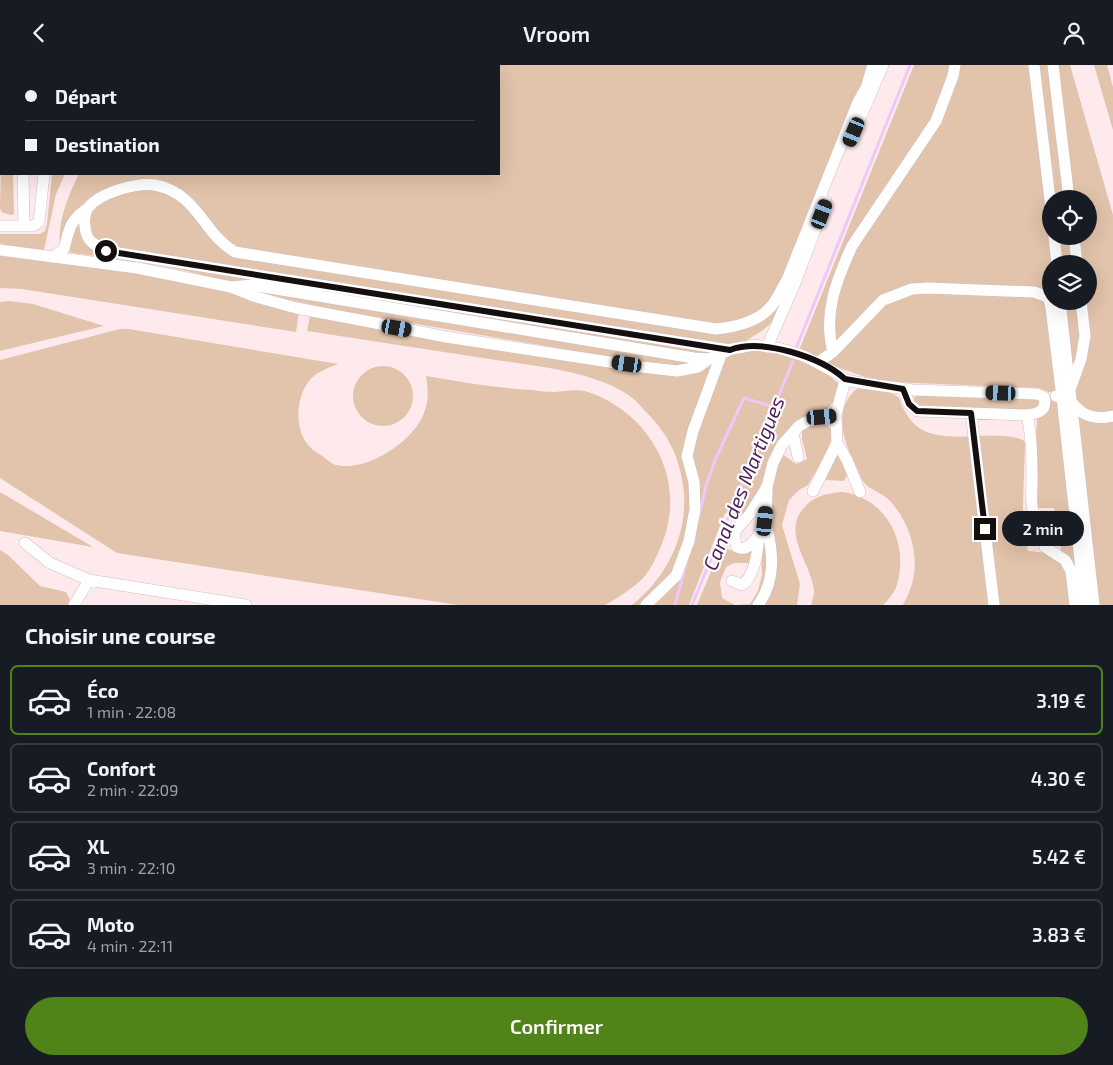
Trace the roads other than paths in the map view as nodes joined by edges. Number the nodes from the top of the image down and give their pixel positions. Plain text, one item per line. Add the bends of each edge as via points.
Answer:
1 (872, 65) edge
2 (883, 65) edge
3 (955, 65) edge
4 (1034, 65) edge
5 (1053, 65) edge
6 (866, 88) junction
7 (868, 100) junction
8 (23, 175) edge
9 (44, 175) edge
10 (1049, 190) edge
11 (1068, 190) edge
12 (88, 208) junction
13 (0, 226) edge
14 (24, 226) junction
15 (0, 249) edge
16 (52, 257) junction
17 (231, 287) junction
18 (1061, 310) edge
19 (1082, 310) edge
20 (767, 347) junction
21 (833, 352) junction
22 (725, 353) junction
23 (709, 359) junction
24 (817, 363) junction
25 (845, 379) junction
26 (903, 389) junction
27 (1037, 394) junction
28 (1068, 397) junction
29 (971, 413) junction
30 (1027, 415) junction
31 (836, 416) junction
32 (1113, 416) edge
33 (793, 433) junction
34 (837, 443) junction
35 (798, 457) dead end
36 (767, 487) junction
37 (812, 491) dead end
38 (860, 492) dead end
39 (765, 521) junction
40 (759, 535) junction
41 (25, 543) dead end
42 (88, 580) junction
43 (732, 581) dead end
44 (74, 605) edge
45 (246, 605) edge
46 (646, 605) edge
47 (758, 605) edge
48 (994, 605) edge
49 (1075, 605) edge
50 (1086, 605) edge
51 (1094, 605) edge

1 - 6 lane
2 - 7 lane
3 - 21 lane via 936,121 852,247 842,269 829,317
4 - 10 lane
5 - 11 lane
6 - 7 lane
6 - 12 lane via 787,280 772,306 755,320 734,328 716,329 235,252 224,246 179,193 154,185 121,189
7 - 20 lane
8 - 14 lane
9 - 14 lane via 39,222
12 - 16 lane via 72,221 64,249
12 - 22 lane via 84,219 85,231 91,242 106,251
13 - 14 lane
15 - 16 lane
16 - 17 lane via 138,268
17 - 23 lane via 252,285
17 - 23 lane via 296,308 446,337 642,367 677,371 698,367
18 - 28 lane
19 - 28 lane via 1085,336
20 - 22 lane via 754,345
20 - 24 lane
21 - 24 lane
21 - 28 lane via 883,300 904,292 928,288 1034,292 1048,297
22 - 23 lane
22 - 46 lane via 693,431 687,456 694,483 695,509 689,541 676,576
24 - 25 lane
25 - 26 lane
25 - 31 lane
26 - 27 lane
26 - 29 lane via 909,404 917,411
27 - 28 lane
27 - 30 lane via 1044,397 1044,408 1036,414
28 - 32 lane via 1084,414
28 - 50 lane
28 - 51 lane
29 - 30 lane
29 - 48 lane
30 - 49 lane via 1031,430 1031,505 1034,513 1041,516 1045,547 1065,560 1070,571
31 - 33 lane via 806,422
31 - 34 lane
33 - 35 lane
33 - 36 lane via 773,463
34 - 37 lane
34 - 38 lane
36 - 39 lane
36 - 40 lane via 736,530 734,538 737,547 742,549
39 - 40 lane
39 - 47 lane via 773,559 771,578
40 - 43 lane via 758,550 747,581 742,585
41 - 42 lane via 50,563
42 - 44 lane
42 - 45 lane

